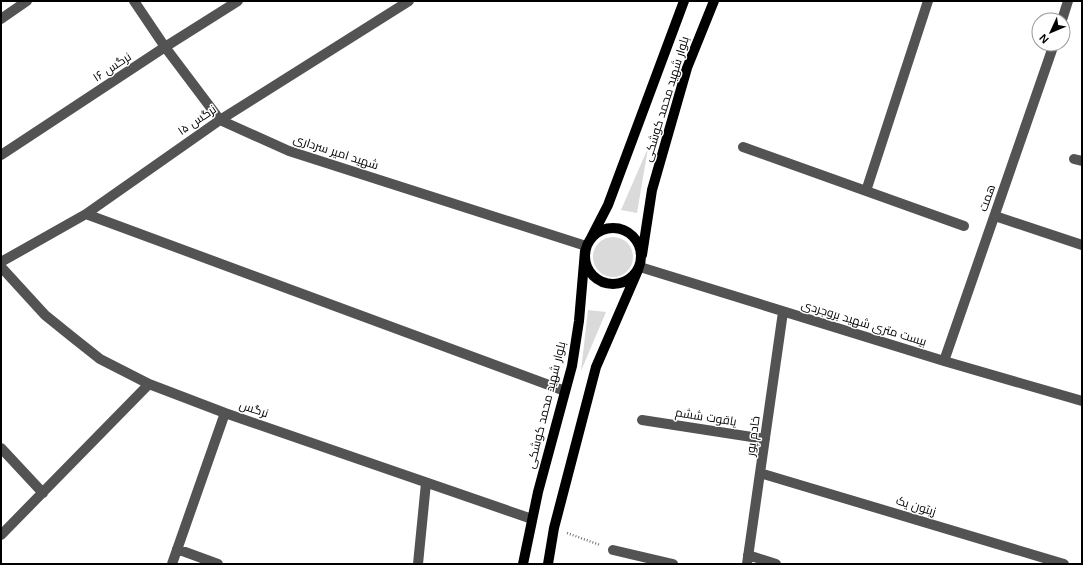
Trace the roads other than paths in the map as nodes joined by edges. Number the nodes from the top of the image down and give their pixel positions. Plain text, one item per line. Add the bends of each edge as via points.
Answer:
1 (27, 1) edge
2 (134, 1) edge
3 (238, 1) edge
4 (409, 1) edge
5 (684, 1) edge
6 (714, 1) edge
7 (928, 1) edge
8 (1068, 1) edge
9 (1065, 12) edge
10 (1, 18) edge
11 (165, 48) junction
12 (1051, 52) edge
13 (220, 120) junction
14 (743, 147) dead end
15 (1, 156) edge
16 (866, 191) junction
17 (86, 214) junction
18 (995, 216) junction
19 (964, 226) dead end
20 (1082, 245) edge
21 (587, 246) junction
22 (642, 255) junction
23 (1, 262) edge
24 (1, 267) edge
25 (639, 269) junction
26 (783, 312) junction
27 (944, 361) junction
28 (149, 384) junction
29 (565, 391) junction
30 (1082, 401) edge
31 (225, 413) junction
32 (642, 420) dead end
33 (765, 439) junction
34 (1, 448) edge
35 (760, 473) junction
36 (426, 482) junction
37 (43, 493) junction
38 (532, 519) junction
39 (1, 536) edge
40 (177, 548) junction
41 (613, 550) road end
42 (748, 559) edge
43 (172, 564) edge
44 (218, 564) edge
45 (418, 564) edge
46 (523, 564) edge
47 (548, 564) edge
48 (674, 564) edge
49 (776, 564) edge
50 (1064, 564) edge

1 - 10 street
2 - 11 street, شهید امیر سرداری
3 - 11 street, نرگس ۱۶
4 - 13 street, نرگس ۱۵
5 - 21 main road, بلوار شهید محمد کوشکی via 608,205
6 - 22 main road, بلوار شهید محمد کوشکی via 687,68 652,190
7 - 16 street
8 - 9 street
11 - 13 street, شهید امیر سرداری
11 - 15 street, نرگس ۱۶
12 - 18 street, همت
13 - 17 street, نرگس ۱۵
13 - 21 street, شهید امیر سرداری via 288,151
14 - 16 street
16 - 19 street
17 - 23 street, نرگس ۱۵
17 - 29 street
18 - 20 street
18 - 27 street, همت
21 - 22 main road via 603,229 621,229 635,238
21 - 25 main road via 585,260 588,269 600,281 612,284 625,282
21 - 29 main road, بلوار شهید محمد کوشکی via 579,321
22 - 25 main road, بلوار شهید محمد کوشکی
24 - 28 street, نرگس via 45,315 100,359
25 - 26 street, بیست متری شهید بروجردی
25 - 47 main road via 596,367 554,528
26 - 27 street, بیست متری شهید بروجردی
26 - 33 street, خادم پور
27 - 30 street, بیست متری شهید بروجردی
28 - 31 street, نرگس
28 - 37 street
29 - 38 main road, بلوار شهید محمد کوشکی
31 - 36 street, نرگس
31 - 40 street
32 - 33 street, یاقوت ششم
33 - 35 street, خادم پور
34 - 37 street
35 - 42 street, خادم پور
35 - 50 street, زیتون یک
36 - 38 street, نرگس
36 - 45 street
37 - 39 street
38 - 46 main road, بلوار شهید محمد کوشکی
40 - 43 street
40 - 44 street
41 - 48 street
42 - 49 street

